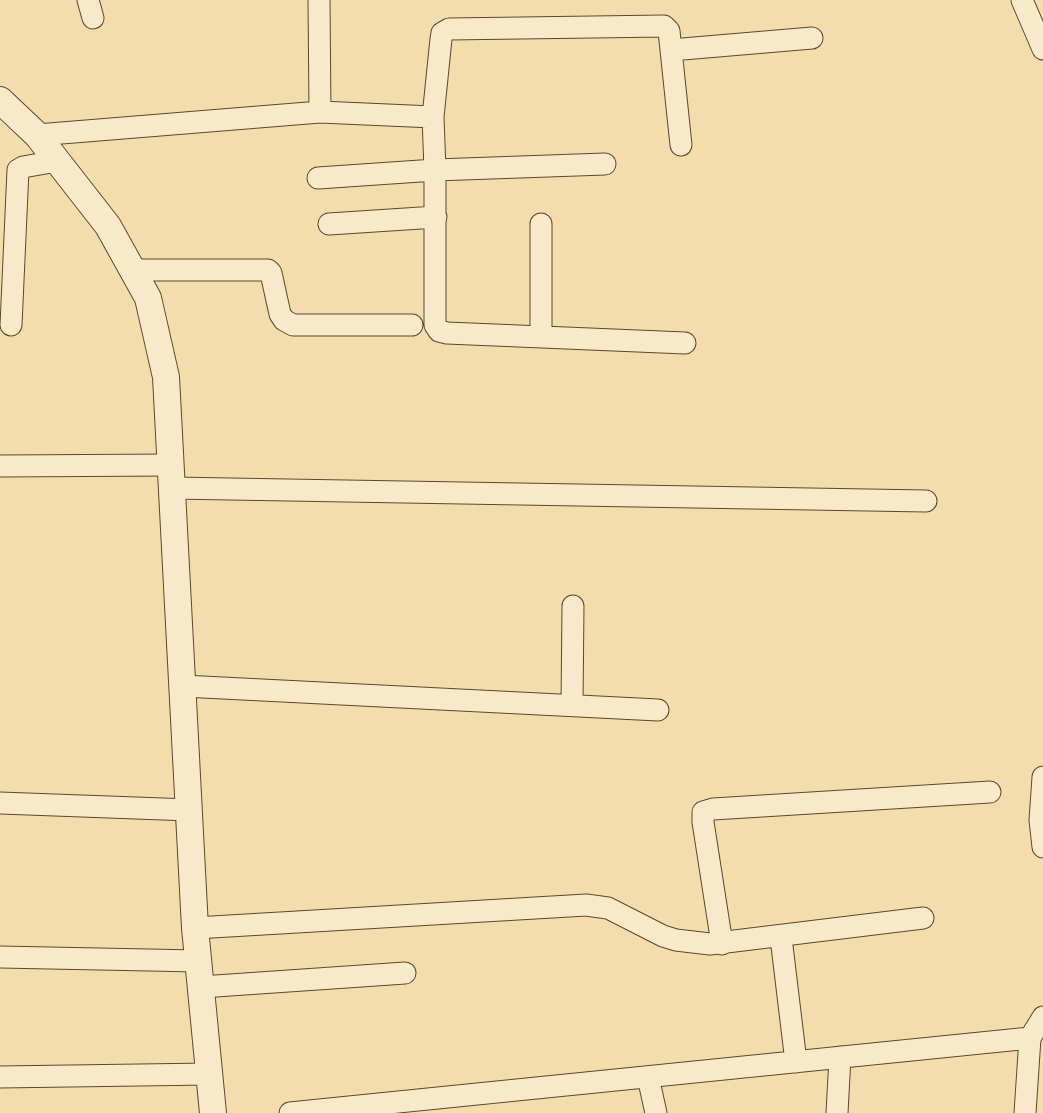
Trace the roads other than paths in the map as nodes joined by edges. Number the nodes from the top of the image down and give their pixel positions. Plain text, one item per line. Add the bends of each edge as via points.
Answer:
1 (319, 0) edge
2 (1022, 0) edge
3 (812, 38) dead end
4 (1043, 49) edge
5 (671, 50) junction
6 (0, 100) edge
7 (320, 112) junction
8 (433, 117) junction
9 (37, 135) junction
10 (681, 145) dead end
11 (57, 160) junction
12 (605, 164) dead end
13 (435, 170) junction
14 (318, 178) dead end
15 (436, 217) junction
16 (541, 224) dead end
17 (328, 225) dead end
18 (132, 270) junction
19 (11, 325) dead end
20 (412, 325) dead end
21 (541, 337) junction
22 (685, 343) dead end
23 (0, 465) edge
24 (172, 477) junction
25 (926, 501) dead end
26 (573, 606) dead end
27 (183, 686) junction
28 (572, 705) junction
29 (658, 710) dead end
30 (1043, 777) edge
31 (990, 792) dead end
32 (0, 803) edge
33 (190, 810) junction
34 (1043, 847) edge
35 (923, 918) dead end
36 (195, 928) junction
37 (722, 944) junction
38 (782, 946) dead end
39 (0, 957) edge
40 (198, 961) junction
41 (405, 973) dead end
42 (201, 987) junction
43 (1043, 1017) edge
44 (1030, 1038) junction
45 (840, 1058) junction
46 (796, 1062) junction
47 (209, 1074) junction
48 (0, 1077) edge
49 (648, 1077) junction
50 (213, 1113) edge
51 (290, 1113) edge
52 (656, 1113) edge
53 (837, 1113) edge
54 (1025, 1113) edge

1 - 7 street
2 - 4 street
3 - 5 street
5 - 8 street via 669,31 663,26 449,29 442,33
5 - 10 street
6 - 9 street
7 - 8 street
7 - 9 street
8 - 13 street
9 - 11 street
11 - 18 street via 108,226
11 - 19 street via 18,170
12 - 13 street
13 - 14 street
13 - 15 street
15 - 17 street
15 - 21 street via 435,325 439,331
16 - 21 street
18 - 20 street via 268,270 280,314 293,325
18 - 24 street via 148,298 166,376
21 - 22 street
23 - 24 street
24 - 25 street
24 - 27 street
26 - 28 street
27 - 28 street
27 - 33 street
28 - 29 street
30 - 34 street
31 - 37 street via 713,808 703,812
32 - 33 street
33 - 36 street
35 - 37 street
36 - 37 street via 586,905 608,908 676,940
36 - 40 street
38 - 46 street
39 - 40 street
40 - 42 street
41 - 42 street
42 - 47 street
43 - 44 street
44 - 45 street
44 - 54 street
45 - 46 street
45 - 53 street
46 - 49 street
47 - 48 street
47 - 50 street
49 - 51 street
49 - 52 street

